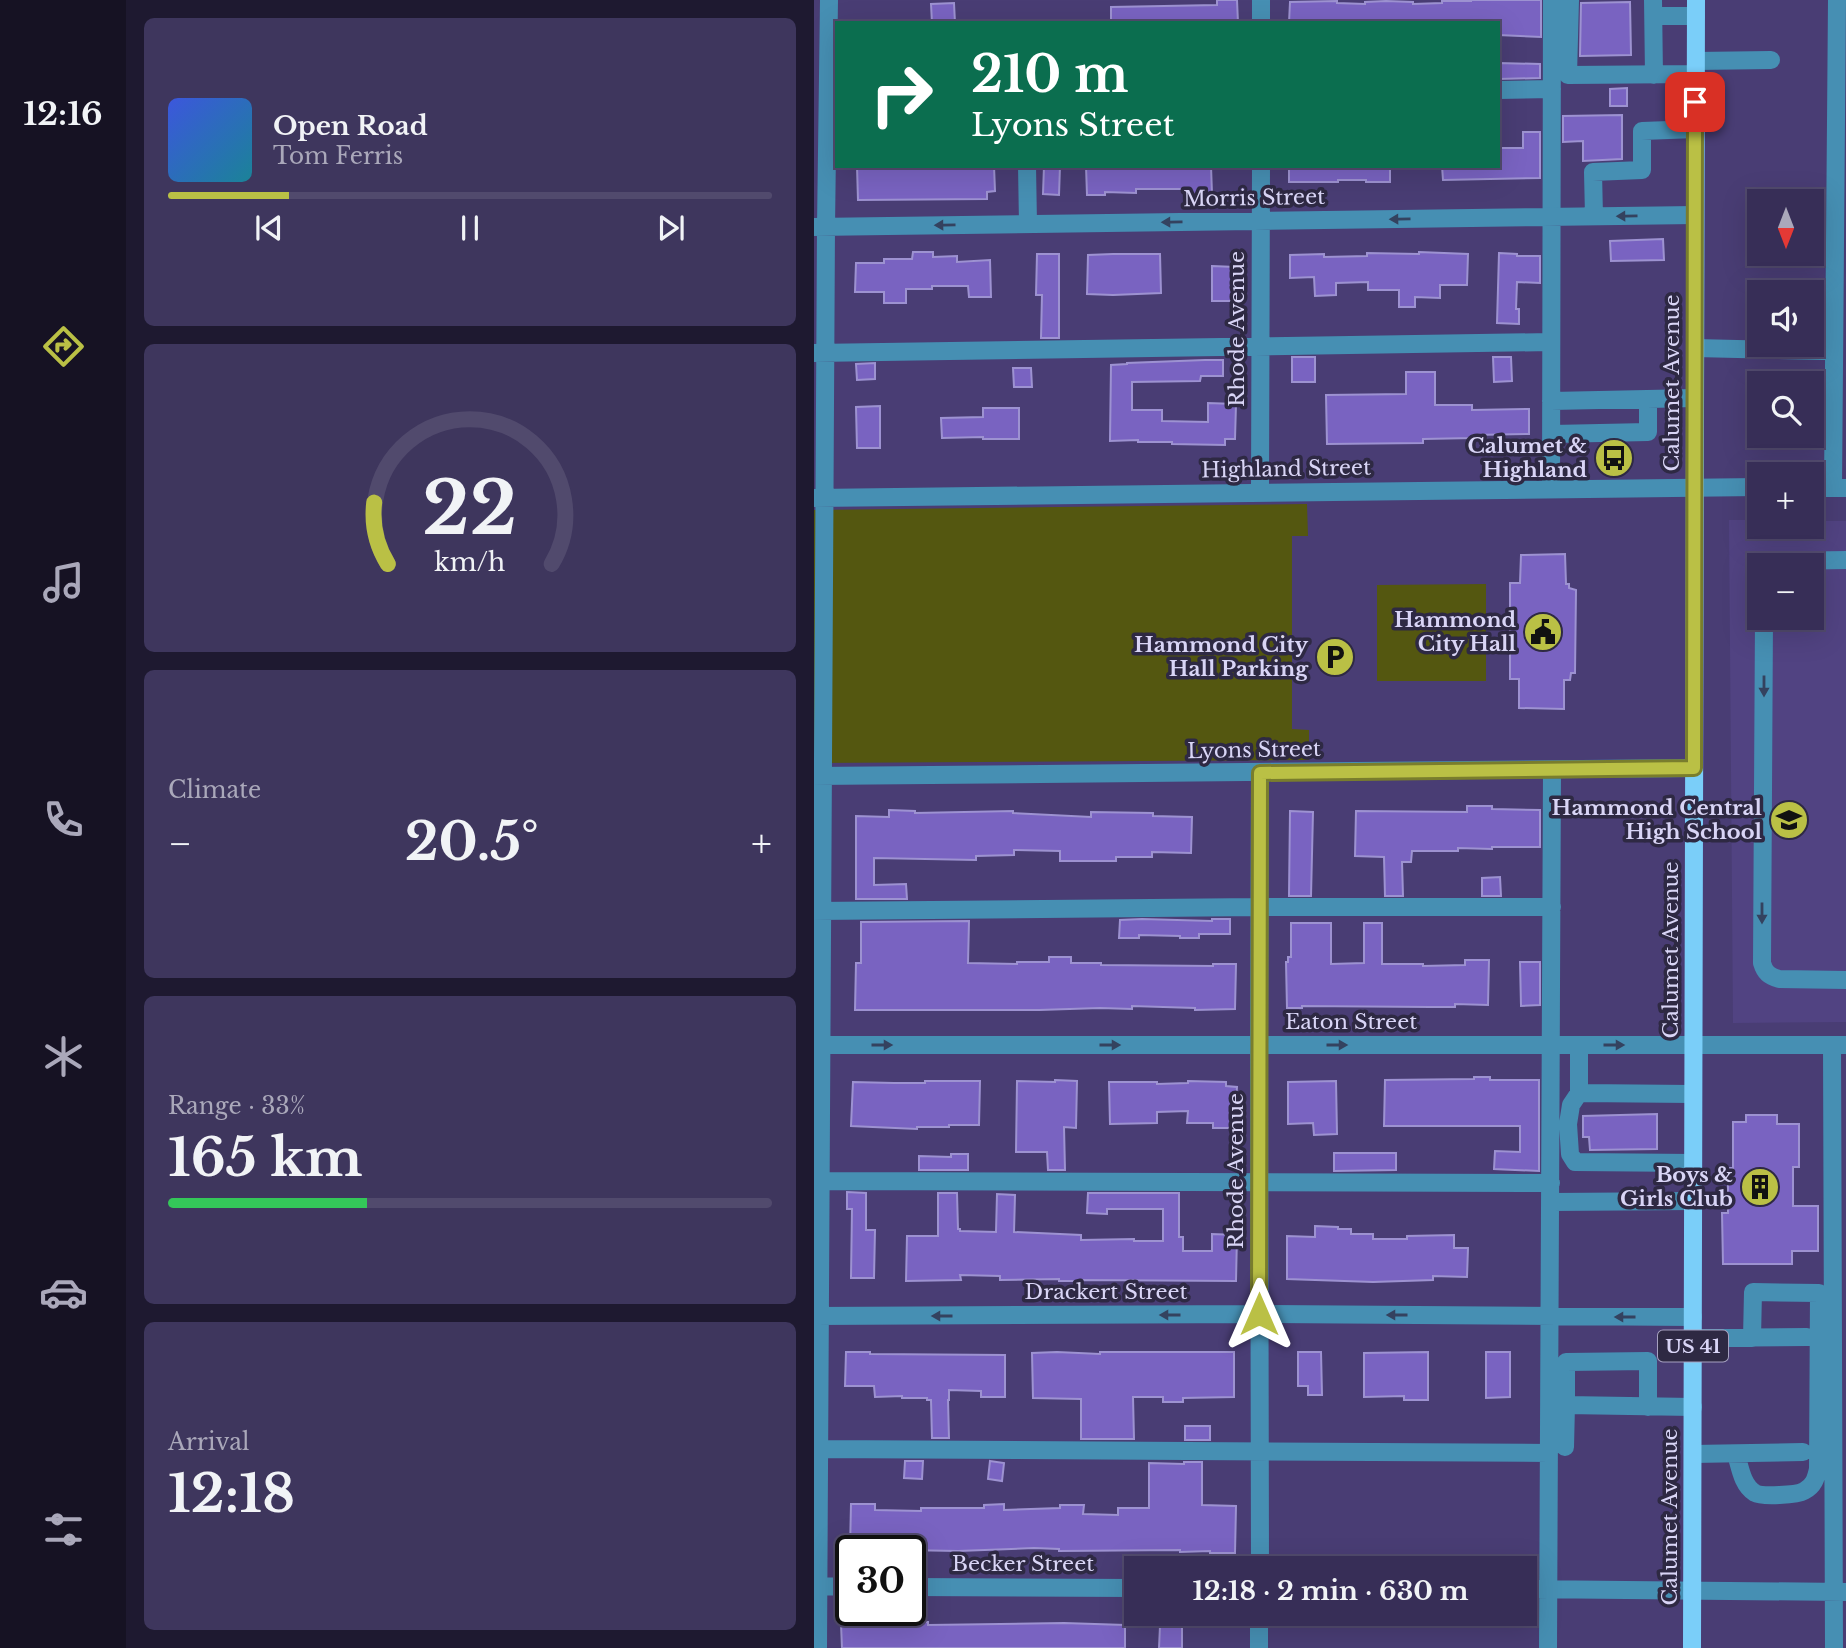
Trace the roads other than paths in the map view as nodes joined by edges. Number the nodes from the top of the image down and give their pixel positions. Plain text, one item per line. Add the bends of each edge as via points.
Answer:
1 (829, 0) edge
2 (1261, 0) edge
3 (1552, 0) edge
4 (1570, 0) edge
5 (1837, 0) edge
6 (1653, 8) edge
7 (1696, 8) edge
8 (1261, 21) edge
9 (1771, 60) dead end
10 (1696, 68) junction
11 (1654, 75) junction
12 (833, 80) edge
13 (1552, 89) junction
14 (1500, 90) edge
15 (1695, 129) junction
16 (1026, 168) edge
17 (1261, 168) edge
18 (1695, 215) junction
19 (1594, 216) junction
20 (1551, 217) junction
21 (1261, 221) junction
22 (1028, 224) junction
23 (820, 227) edge
24 (1551, 342) junction
25 (1260, 347) junction
26 (1695, 348) junction
27 (1834, 352) edge
28 (820, 353) edge
29 (1695, 398) junction
30 (1648, 399) junction
31 (1551, 401) junction
32 (1552, 434) junction
33 (1695, 487) junction
34 (1747, 487) edge
35 (1839, 488) edge
36 (1551, 489) junction
37 (1260, 492) junction
38 (820, 498) edge
39 (1824, 560) edge
40 (1846, 560) edge
41 (1764, 630) edge
42 (1694, 768) junction
43 (1552, 770) junction
44 (1260, 773) junction
45 (819, 776) edge
46 (1260, 907) junction
47 (1552, 907) junction
48 (818, 911) edge
49 (1846, 980) edge
50 (818, 1045) edge
51 (1259, 1045) junction
52 (1551, 1045) junction
53 (1579, 1045) junction
54 (1694, 1045) junction
55 (1839, 1045) edge
56 (1839, 1088) edge
57 (1579, 1093) junction
58 (1693, 1094) junction
59 (1839, 1140) edge
60 (1693, 1163) junction
61 (818, 1181) edge
62 (1259, 1183) junction
63 (1551, 1183) junction
64 (1693, 1201) junction
65 (1551, 1202) junction
66 (1259, 1314) junction
67 (817, 1316) edge
68 (1550, 1316) junction
69 (1693, 1317) junction
70 (1807, 1337) dead end
71 (1693, 1338) junction
72 (1752, 1338) junction
73 (1566, 1405) junction
74 (1648, 1407) junction
75 (1693, 1408) junction
76 (817, 1449) edge
77 (1557, 1450) junction
78 (1259, 1451) junction
79 (1803, 1452) dead end
80 (1693, 1454) junction
81 (1736, 1454) junction
82 (1260, 1556) edge
83 (816, 1586) edge
84 (835, 1587) edge
85 (926, 1587) edge
86 (1124, 1587) edge
87 (1537, 1589) edge
88 (1548, 1589) junction
89 (1692, 1590) junction
90 (1840, 1592) edge
91 (1260, 1626) edge
92 (818, 1648) edge
93 (1259, 1648) edge
94 (1548, 1648) edge
95 (1692, 1648) edge
96 (1834, 1648) edge

1 - 12 street
2 - 8 street
3 - 13 street
4 - 11 street via 1568,75
5 - 27 street
6 - 7 street
6 - 11 street
7 - 10 main road, Calumet Avenue / US 41
9 - 10 street
10 - 11 street
10 - 15 main road, Calumet Avenue / US 41
12 - 23 street
13 - 14 street
13 - 20 street
15 - 18 main road, Calumet Avenue / US 41
15 - 19 street via 1642,131 1642,170 1593,172
16 - 22 street
17 - 21 street, Rhode Avenue
18 -> 19 street, Morris Street
18 - 26 main road, Calumet Avenue / US 41
19 - 20 street, Morris Street
20 -> 21 street, Morris Street
20 - 24 street
21 -> 22 street, Morris Street
21 - 25 street, Rhode Avenue
22 -> 23 street, Morris Street
23 - 28 street
24 - 25 street
24 - 31 street
25 - 28 street
25 - 37 street, Rhode Avenue
26 - 27 street
26 - 29 main road, Calumet Avenue / US 41
27 - 35 street
28 - 38 street
29 - 30 street
29 - 33 main road, Calumet Avenue / US 41
30 - 31 street
30 - 32 street via 1648,432
31 - 32 street
32 - 36 street
33 - 34 street, Highland Street
33 - 36 street, Highland Street
33 - 42 main road, Calumet Avenue / US 41
36 - 37 street, Highland Street
37 - 38 street, Highland Street
38 - 45 street
39 - 40 street
41 -> 49 street via 1762,963 1770,977 1779,979
42 - 43 street, Lyons Street
42 - 54 main road, Calumet Avenue / US 41
43 - 44 street, Lyons Street
43 - 47 street
44 - 45 street, Lyons Street
44 - 46 street, Rhode Avenue
45 - 48 street
46 - 47 street
46 - 48 street
46 - 51 street, Rhode Avenue
47 - 52 street
48 - 50 street
50 -> 51 street, Eaton Street
50 - 61 street
51 -> 52 street, Eaton Street
51 - 62 street, Rhode Avenue
52 - 53 street, Eaton Street
52 - 63 street
53 -> 54 street, Eaton Street
53 - 57 street
54 - 55 street, Eaton Street
54 - 58 main road, Calumet Avenue / US 41
55 - 56 street
56 - 59 street
57 - 58 street
57 - 60 street via 1571,1105 1568,1124 1569,1154 1575,1162
58 - 60 main road, Calumet Avenue / US 41
59 - 90 street
60 - 64 main road, Calumet Avenue / US 41
61 - 62 street
61 - 67 street
62 - 63 street
62 - 66 street, Rhode Avenue
63 - 65 street
64 - 65 street
64 - 69 main road, Calumet Avenue / US 41
65 - 68 street
66 -> 67 street, Drackert Street
68 -> 66 street, Drackert Street
66 - 78 street, Rhode Avenue
67 - 76 street
69 -> 68 street, Drackert Street
68 - 77 street
69 - 71 main road, Calumet Avenue / US 41
70 - 72 street
71 - 72 street
71 - 75 main road, Calumet Avenue / US 41
72 - 81 street via 1753,1292 1818,1293 1816,1481 1803,1492 1762,1495 1743,1481
73 - 74 street
73 - 74 street via 1566,1362 1648,1361
73 - 77 street
74 - 75 street
75 - 80 main road, Calumet Avenue / US 41
76 - 78 street
76 - 83 street
77 - 78 street
77 - 88 street
78 - 82 street, Rhode Avenue
79 - 81 street
80 - 81 street
80 - 89 main road, Calumet Avenue / US 41
83 - 84 street
83 - 92 street
85 - 86 street, Becker Street
87 - 88 street
88 - 89 street
88 - 94 street
89 - 90 street
89 - 95 main road, Calumet Avenue / US 41
90 - 96 street
91 - 93 street

